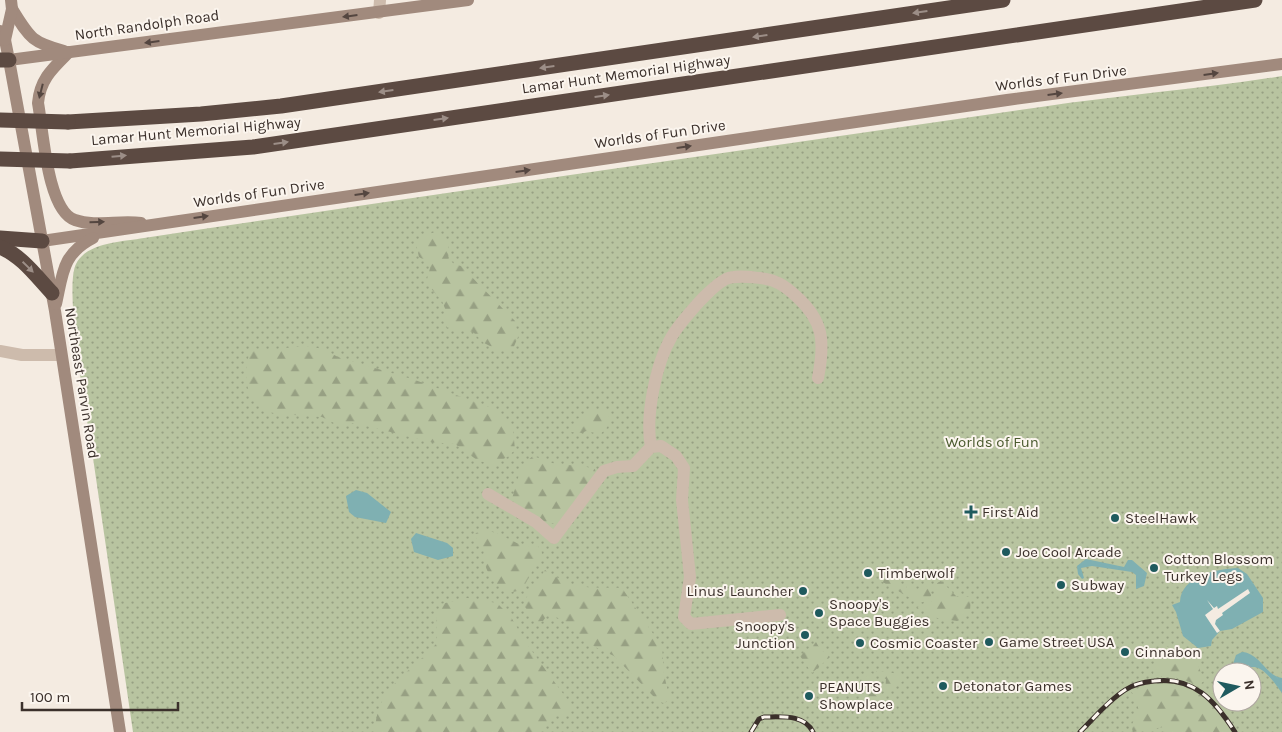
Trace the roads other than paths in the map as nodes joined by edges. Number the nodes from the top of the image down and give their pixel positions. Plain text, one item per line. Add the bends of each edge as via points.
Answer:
1 (468, 0) edge
2 (1003, 0) edge
3 (1255, 0) edge
4 (12, 5) edge
5 (380, 6) edge
6 (2, 36) edge
7 (69, 52) junction
8 (4, 60) edge
9 (1282, 64) edge
10 (0, 120) edge
11 (0, 159) edge
12 (153, 224) junction
13 (101, 234) junction
14 (0, 238) edge
15 (42, 241) junction
16 (0, 247) edge
17 (52, 293) junction
18 (55, 311) junction
19 (0, 351) edge
20 (61, 354) junction
21 (818, 378) dead end
22 (651, 447) junction
23 (488, 494) dead end
24 (780, 615) dead end
25 (120, 732) edge

1 - 5 main road, North Randolph Road
2 -> 10 highway, Lamar Hunt Memorial Highway, bridge via 281,106 68,122
11 -> 3 highway, Lamar Hunt Memorial Highway, bridge via 70,161 253,147
4 - 6 main road, Northeast Parvin Road
4 - 7 main road via 29,36 39,44
5 -> 7 main road, North Randolph Road
6 - 8 main road, Northeast Parvin Road
7 - 8 main road, North Randolph Road
7 -> 12 main road via 46,75 38,103 53,191 62,211 74,220 92,223
8 - 15 main road, Northeast Parvin Road
12 -> 9 main road, Worlds of Fun Drive via 987,103
12 - 13 main road, Worlds of Fun Drive
13 - 15 main road, Worlds of Fun Drive
13 - 18 main road via 77,246 65,262
14 - 15 highway
15 - 17 main road, Northeast Parvin Road
16 -> 17 highway via 29,267
17 - 18 main road, Northeast Parvin Road
18 - 20 main road, Northeast Parvin Road
19 - 20 street via 22,355
20 - 25 main road, Northeast Parvin Road
21 - 22 street via 822,343 818,323 809,308 775,280 744,276 727,278 710,290 684,318 671,338 659,369 651,406
22 - 23 street via 633,466 604,471 554,538 536,522
22 - 24 street via 661,446 676,456 684,468 682,500 690,577 684,617 690,624

